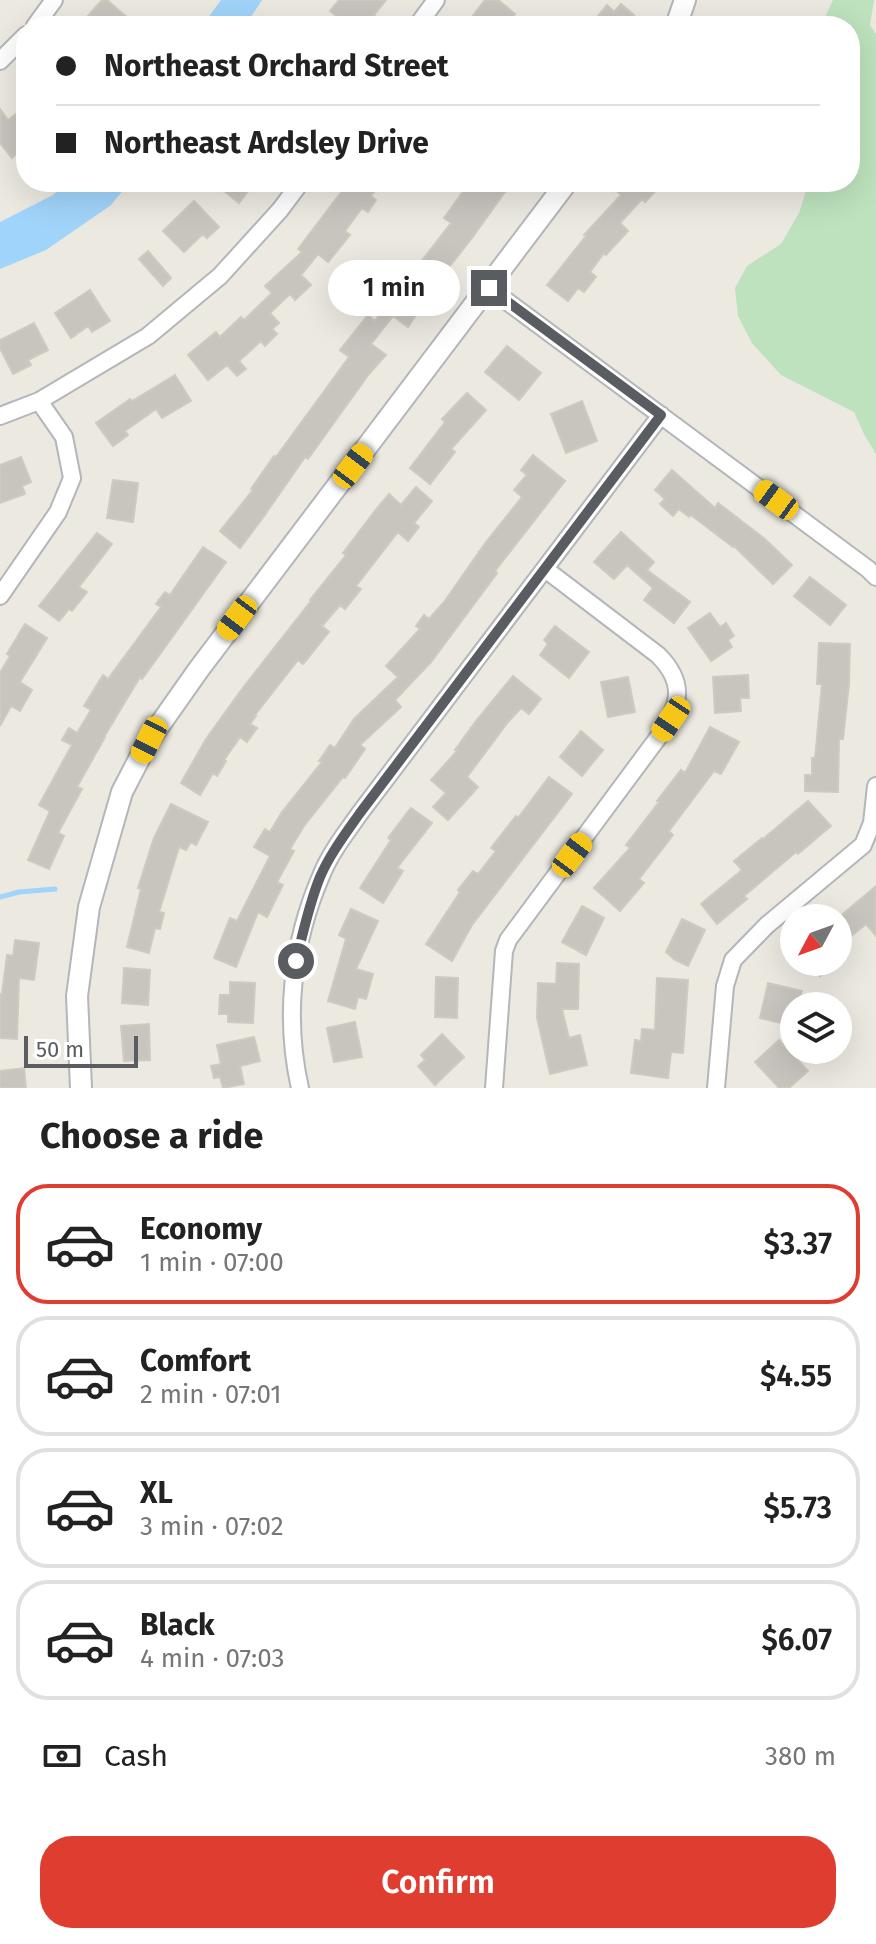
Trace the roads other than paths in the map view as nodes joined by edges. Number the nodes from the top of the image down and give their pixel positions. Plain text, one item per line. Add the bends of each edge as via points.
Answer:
1 (16, 45) edge
2 (0, 61) edge
3 (294, 192) edge
4 (560, 192) edge
5 (489, 288) junction
6 (39, 401) junction
7 (661, 415) junction
8 (0, 416) edge
9 (545, 569) junction
10 (876, 577) edge
11 (0, 596) edge
12 (876, 786) edge
13 (81, 1088) edge
14 (300, 1088) edge
15 (494, 1088) edge
16 (716, 1088) edge

1 - 2 street
3 - 6 street via 220,276 148,336
4 - 5 street
5 - 7 street
5 - 13 street via 199,669 149,740 122,792 89,907 77,996
6 - 8 street
6 - 11 street via 64,437 72,478 58,512
7 - 9 street
7 - 10 street
9 - 14 street via 360,813 321,874 292,988 293,1052
9 - 15 street via 658,655 672,674 678,701 660,735 508,940
12 - 16 street via 872,823 863,845 733,960 725,986

